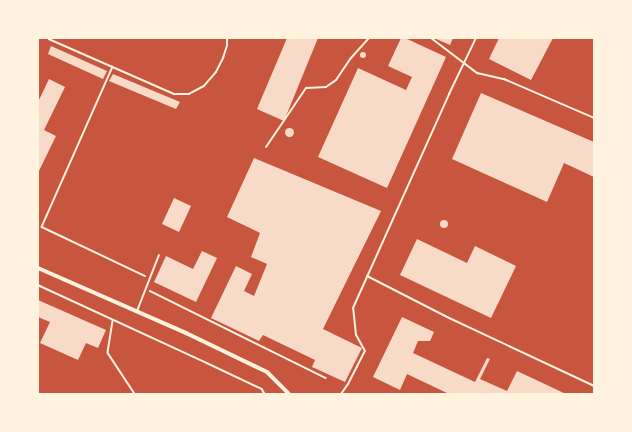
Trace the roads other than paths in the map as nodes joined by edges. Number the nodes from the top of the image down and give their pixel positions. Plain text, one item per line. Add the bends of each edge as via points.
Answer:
1 (369, 38) edge
2 (431, 38) edge
3 (476, 38) edge
4 (463, 64) junction
5 (594, 118) edge
6 (266, 147) dead end
7 (159, 255) dead end
8 (38, 268) edge
9 (367, 276) junction
10 (137, 312) junction
11 (594, 386) edge
12 (289, 394) edge
13 (341, 394) edge

1 - 6 lane via 336,80 326,87 306,88
2 - 4 lane
3 - 4 lane
4 - 5 lane via 477,73 504,80
4 - 9 lane
7 - 10 lane
8 - 10 street
9 - 11 lane via 446,317
9 - 13 lane via 353,308 356,335 365,351
10 - 12 street via 267,372

